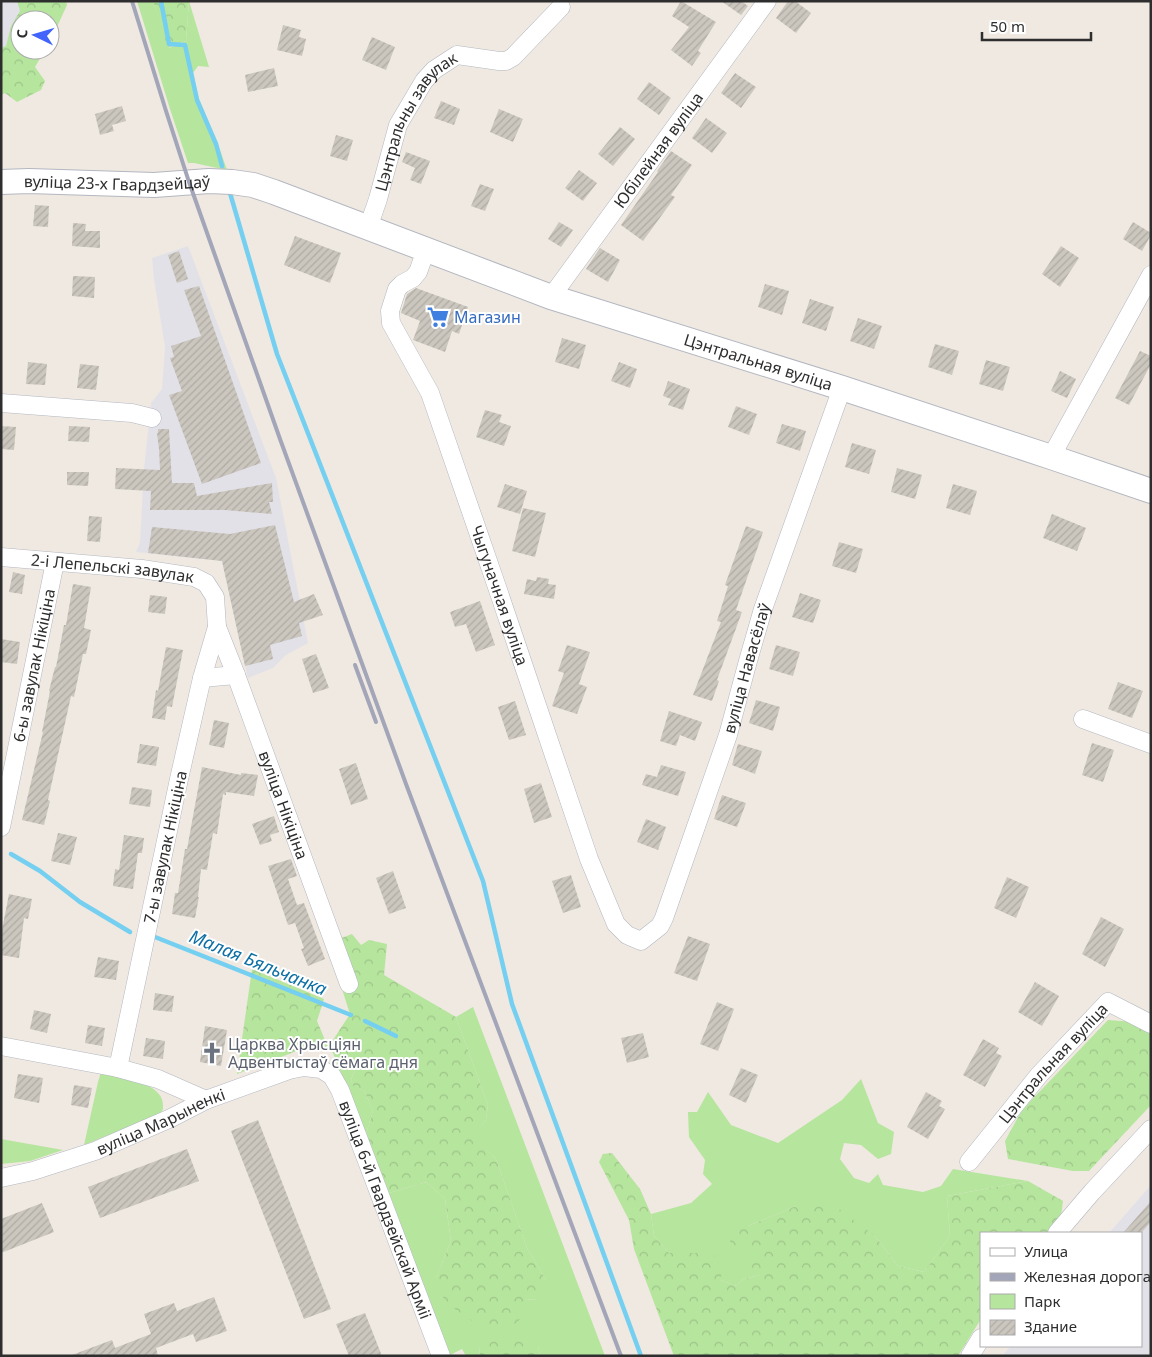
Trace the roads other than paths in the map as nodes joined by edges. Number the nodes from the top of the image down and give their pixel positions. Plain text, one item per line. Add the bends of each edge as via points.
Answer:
1 (766, 1) edge
2 (561, 7) dead end
3 (1, 182) edge
4 (368, 228) junction
5 (426, 250) junction
6 (1151, 276) edge
7 (551, 297) junction
8 (842, 388) junction
9 (1, 403) edge
10 (152, 418) dead end
11 (1051, 457) junction
12 (1151, 491) edge
13 (1, 558) edge
14 (55, 562) junction
15 (216, 627) junction
16 (236, 675) junction
17 (202, 678) junction
18 (1083, 719) dead end
19 (1151, 744) edge
20 (1, 827) edge
21 (641, 941) joint
22 (349, 984) dead end
23 (1151, 1024) edge
24 (1, 1046) edge
25 (118, 1068) junction
26 (321, 1069) joint
27 (206, 1100) junction
28 (1151, 1129) edge
29 (969, 1162) dead end
30 (1, 1178) edge
31 (1059, 1232) edge
32 (980, 1340) edge
33 (441, 1356) edge
34 (970, 1356) edge

1 - 7 street, Юбілейная вуліца
2 - 4 street, Цэнтральны завулак via 506,61 456,55 424,81 398,125
3 - 4 street, вуліца 23-х Гвардзейцаў via 154,185 232,182 274,192
4 - 5 street, Цэнтральная вуліца
5 - 7 street, Цэнтральная вуліца
5 - 21 street, Чыгуначная вуліца via 414,278 397,289 390,311 391,323 430,393 589,859 616,924 627,935
6 - 11 street
7 - 8 street, Цэнтральная вуліца
8 - 11 street, Цэнтральная вуліца
8 - 21 street, вуліца Навасёлаў via 763,608 728,735 664,918 660,926
9 - 10 street via 132,413
11 - 12 street, Цэнтральная вуліца
13 - 14 street, 2-і Лепельскі завулак
14 - 15 street, 2-і Лепельскі завулак via 194,577 206,583 215,597
14 - 20 street, 6-ы завулак Нікіціна
15 - 16 street, вуліца Нікіціна
15 - 17 street, 7-ы завулак Нікіціна
16 - 17 street
16 - 22 street, вуліца Нікіціна
17 - 25 street, 7-ы завулак Нікіціна
18 - 19 street
23 - 29 street, Цэнтральная вуліца via 1108,1002 1039,1075
24 - 25 street
25 - 27 street via 158,1079
26 - 27 street, вуліца Марыненкі via 304,1067 289,1070
26 - 33 street, вуліца 6-й Гвардзейскай Арміі via 332,1076 340,1090
27 - 30 street, вуліца Марыненкі via 95,1151
28 - 31 street
32 - 34 street

